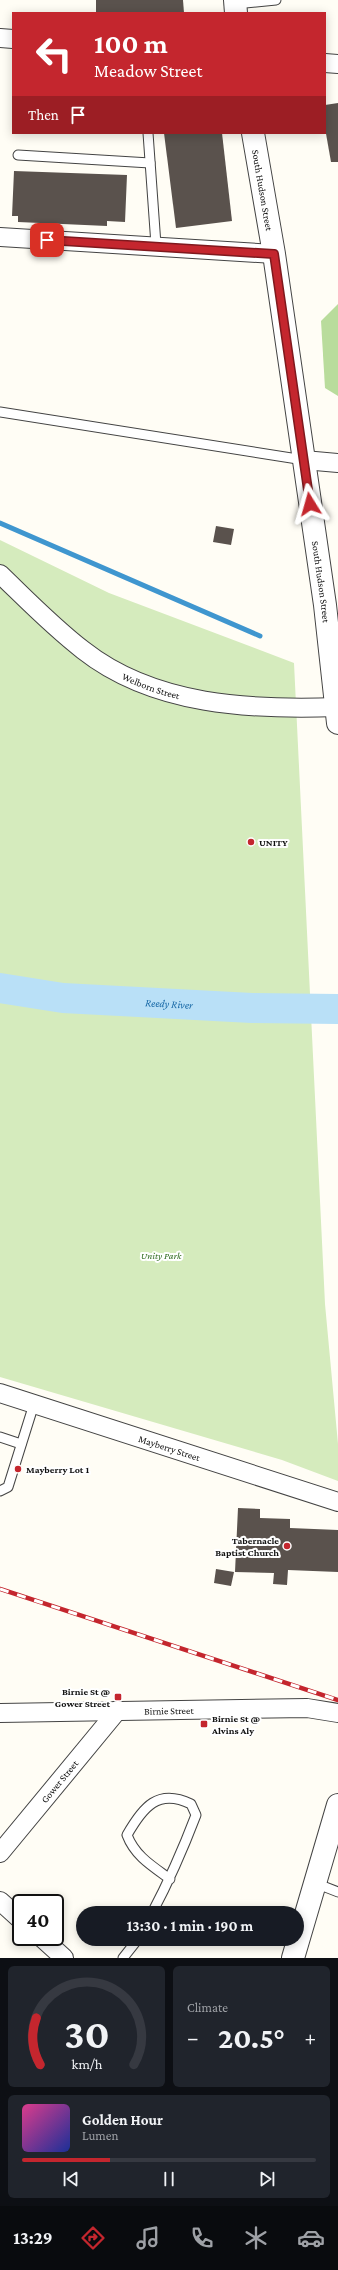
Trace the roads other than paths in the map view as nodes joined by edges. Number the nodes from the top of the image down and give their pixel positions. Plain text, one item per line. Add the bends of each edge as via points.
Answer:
1 (276, 0) edge
2 (235, 6) edge
3 (0, 38) edge
4 (12, 39) edge
5 (326, 64) edge
6 (338, 64) edge
7 (148, 134) edge
8 (253, 134) edge
9 (18, 155) dead end
10 (150, 163) junction
11 (0, 237) edge
12 (156, 245) junction
13 (274, 254) junction
14 (0, 412) edge
15 (304, 460) junction
16 (338, 463) edge
17 (0, 574) edge
18 (338, 715) edge
19 (0, 1392) edge
20 (34, 1404) junction
21 (0, 1438) edge
22 (21, 1444) junction
23 (0, 1491) edge
24 (338, 1502) edge
25 (118, 1710) junction
26 (0, 1713) edge
27 (338, 1714) edge
28 (338, 1806) edge
29 (0, 1853) edge
30 (170, 1879) junction
31 (315, 1883) junction
32 (338, 1892) edge
33 (0, 1901) edge
34 (156, 1906) edge
35 (12, 1912) edge
36 (51, 1946) edge
37 (132, 1946) edge
38 (64, 1958) edge
39 (123, 1958) edge
40 (293, 1958) edge

1 - 2 lane
3 - 4 street
5 - 6 street
7 - 10 lane
8 - 13 street, South Hudson Street
9 - 10 lane
10 - 12 lane
11 - 12 street
12 - 13 street
13 - 15 street, South Hudson Street
14 - 15 lane
15 - 16 street
15 - 18 street, South Hudson Street
17 - 18 street, Welborn Street via 83,651 126,676 186,698
19 - 20 street, Mayberry Street
20 - 22 lane
20 - 24 street, Mayberry Street
21 - 22 lane
22 - 23 lane via 8,1487
25 - 26 street, Birnie Street
25 - 27 street, Birnie Street via 307,1708
25 - 29 street, Gower Street
28 - 31 street
30 - 30 lane via 196,1815 191,1804 178,1798 157,1800 139,1814 127,1835 132,1849
30 - 34 lane
31 - 32 lane
31 - 40 street
33 - 35 street
36 - 38 street
37 - 39 lane

